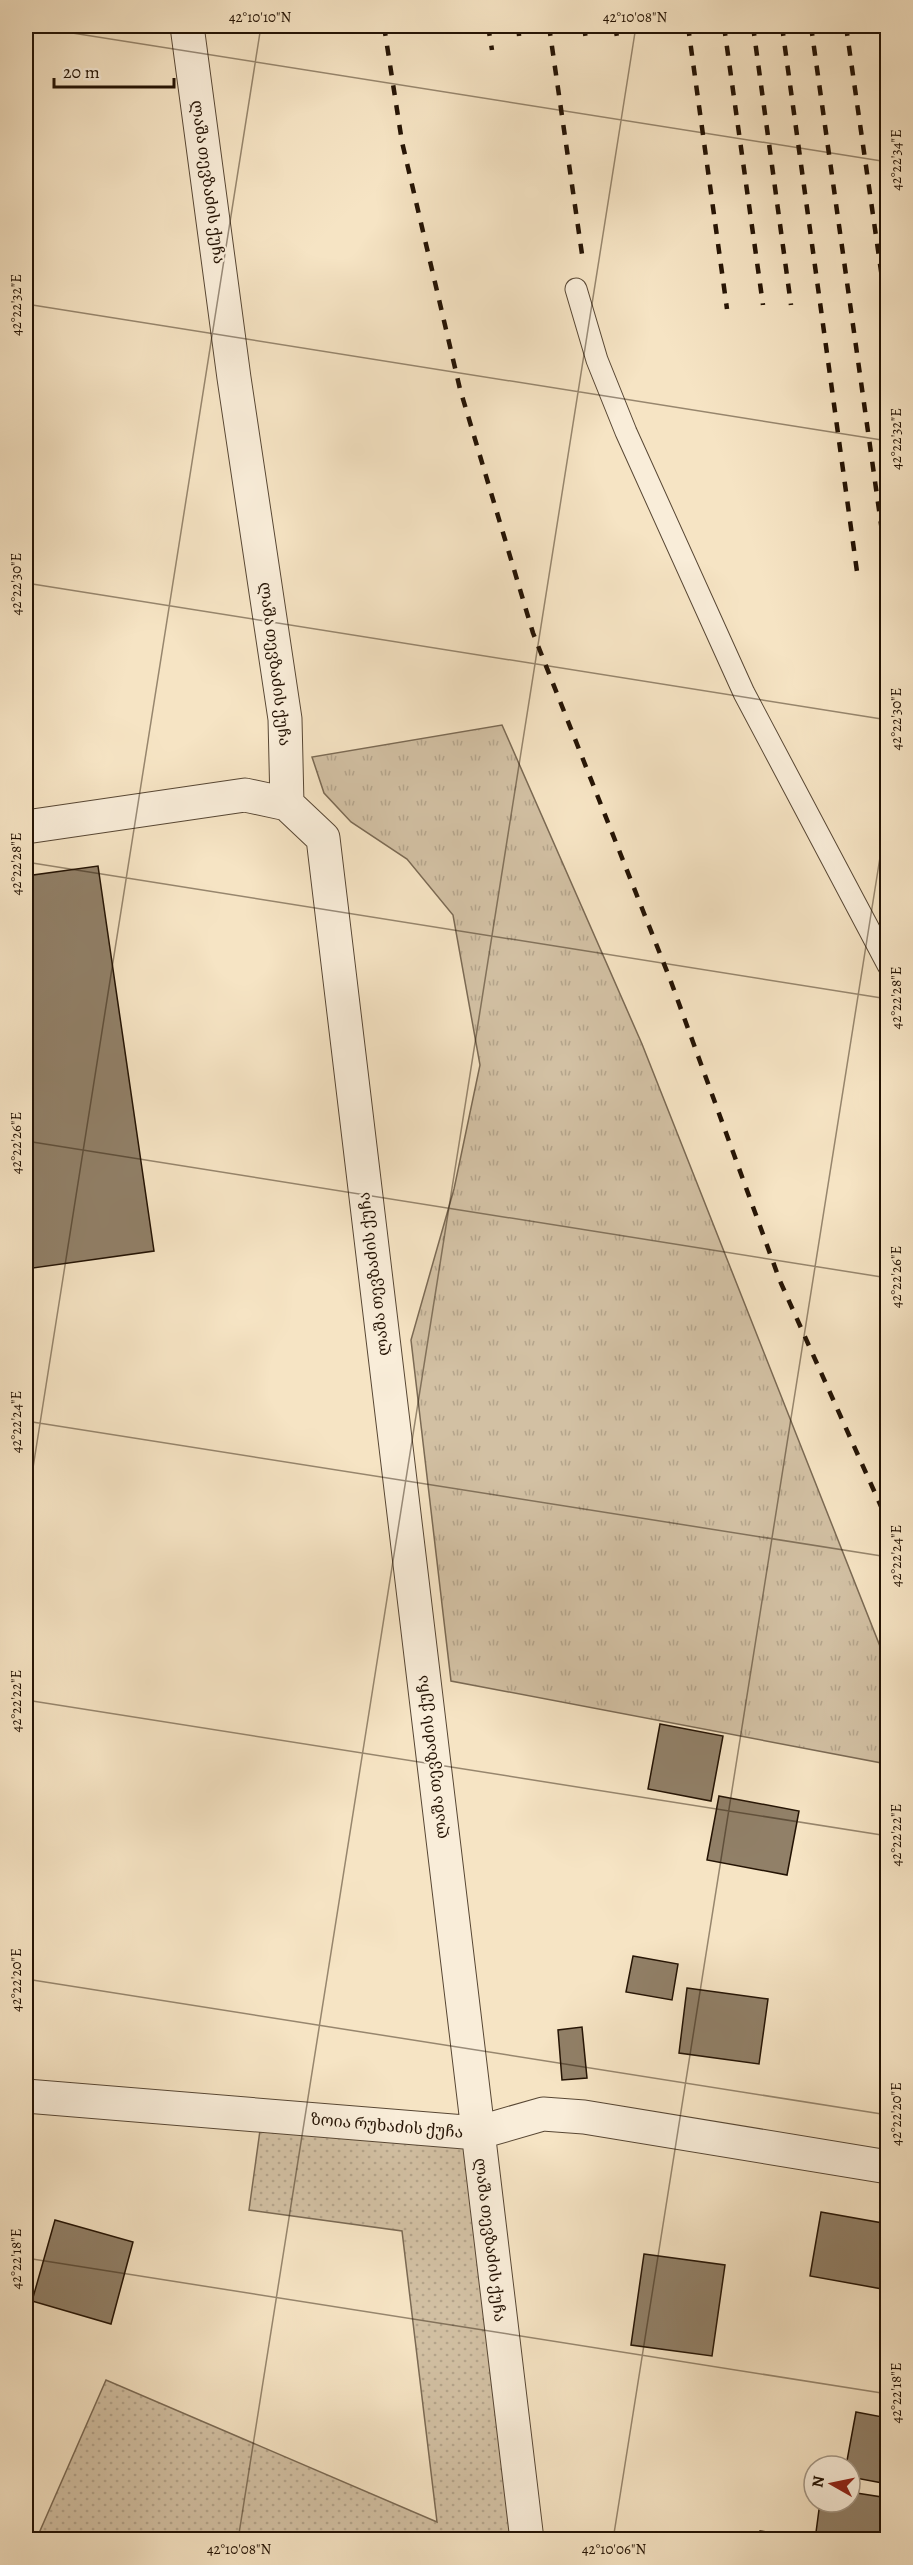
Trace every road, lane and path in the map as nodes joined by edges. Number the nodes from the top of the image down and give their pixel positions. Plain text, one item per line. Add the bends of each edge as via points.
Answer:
1 (187, 26) edge
2 (576, 289) dead end
3 (287, 804) junction
4 (26, 827) edge
5 (888, 965) edge
6 (26, 2096) edge
7 (477, 2133) junction
8 (888, 2167) edge
9 (527, 2540) edge

1 - 3 street, ლაშა თევზაძის ქუჩა via 285,719
2 - 5 lane via 597,360 626,432 744,693
3 - 4 street via 245,795
3 - 7 street, ლაშა თევზაძის ქუჩა via 323,838
6 - 7 street, ზოია რუხაძის ქუჩა
7 - 8 street, ზოია რუხაძის ქუჩა via 543,2114 584,2117
7 - 9 street, ლაშა თევზაძის ქუჩა

